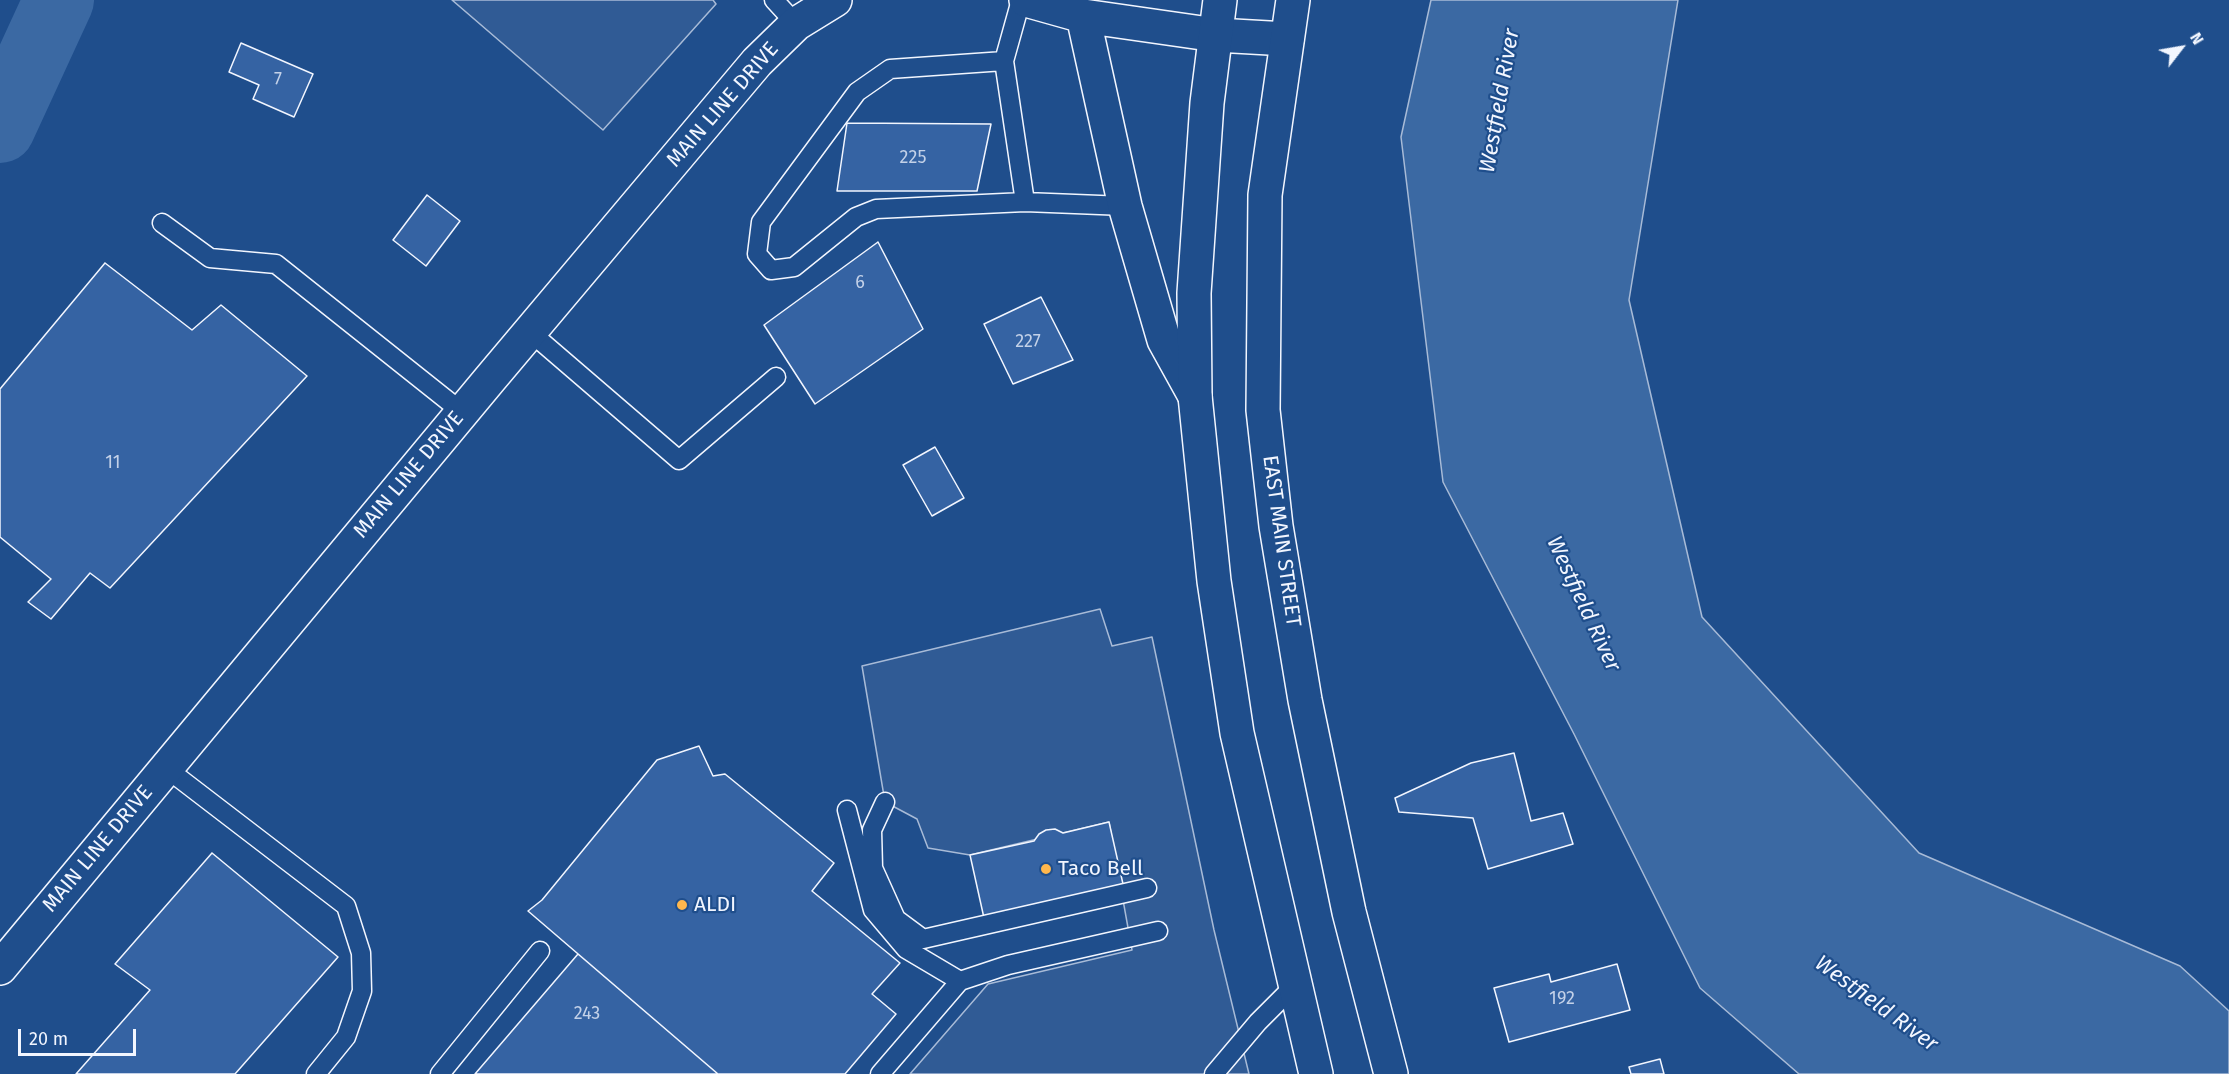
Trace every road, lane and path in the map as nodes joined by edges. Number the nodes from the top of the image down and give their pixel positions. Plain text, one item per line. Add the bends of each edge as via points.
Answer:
1 (774, 0) edge
2 (835, 0) edge
3 (1021, 0) edge
4 (1026, 0) edge
5 (1220, 0) edge
6 (1293, 0) edge
7 (1083, 8) edge
8 (796, 24) junction
9 (1216, 35) junction
10 (1287, 39) junction
11 (1004, 61) junction
12 (1024, 202) junction
13 (1125, 206) junction
14 (162, 223) dead end
15 (530, 331) junction
16 (776, 377) dead end
17 (1195, 396) junction
18 (462, 412) junction
19 (166, 768) junction
20 (885, 802) dead end
21 (847, 810) dead end
22 (1148, 888) dead end
23 (1158, 931) dead end
24 (540, 951) dead end
25 (0, 968) edge
26 (960, 981) junction
27 (1294, 986) junction
28 (316, 1074) edge
29 (440, 1074) edge
30 (880, 1074) edge
31 (1214, 1074) edge
32 (1316, 1074) edge
33 (1391, 1074) edge

1 - 8 lane
2 - 8 main road, MAIN LINE DRIVE
3 - 11 lane
4 - 7 main road
5 - 9 main road
6 - 10 main road, EAST MAIN STREET
7 - 9 main road
7 - 13 main road
8 - 15 main road, MAIN LINE DRIVE via 757,62
9 - 10 main road
9 - 17 main road via 1207,103 1194,293
10 - 33 main road, EAST MAIN STREET via 1265,195 1263,410 1276,526 1305,700 1349,912
11 - 12 lane
11 - 12 lane via 890,69 857,92 762,222 757,254 771,270 794,267 856,216 876,209
12 - 13 lane
13 - 17 main road via 1164,340
14 - 18 lane via 210,258 276,264
15 - 16 lane via 679,460
15 - 18 main road, MAIN LINE DRIVE
17 - 27 main road via 1214,581 1237,733
18 - 19 main road, MAIN LINE DRIVE
19 - 25 main road, MAIN LINE DRIVE
19 - 28 lane via 345,906 362,952 362,991 346,1038
20 - 22 lane via 872,830 873,868 897,919 923,939
21 - 26 lane via 873,910 906,949
23 - 26 lane via 1008,965
24 - 29 lane
26 - 30 lane
27 - 31 lane
27 - 32 main road

